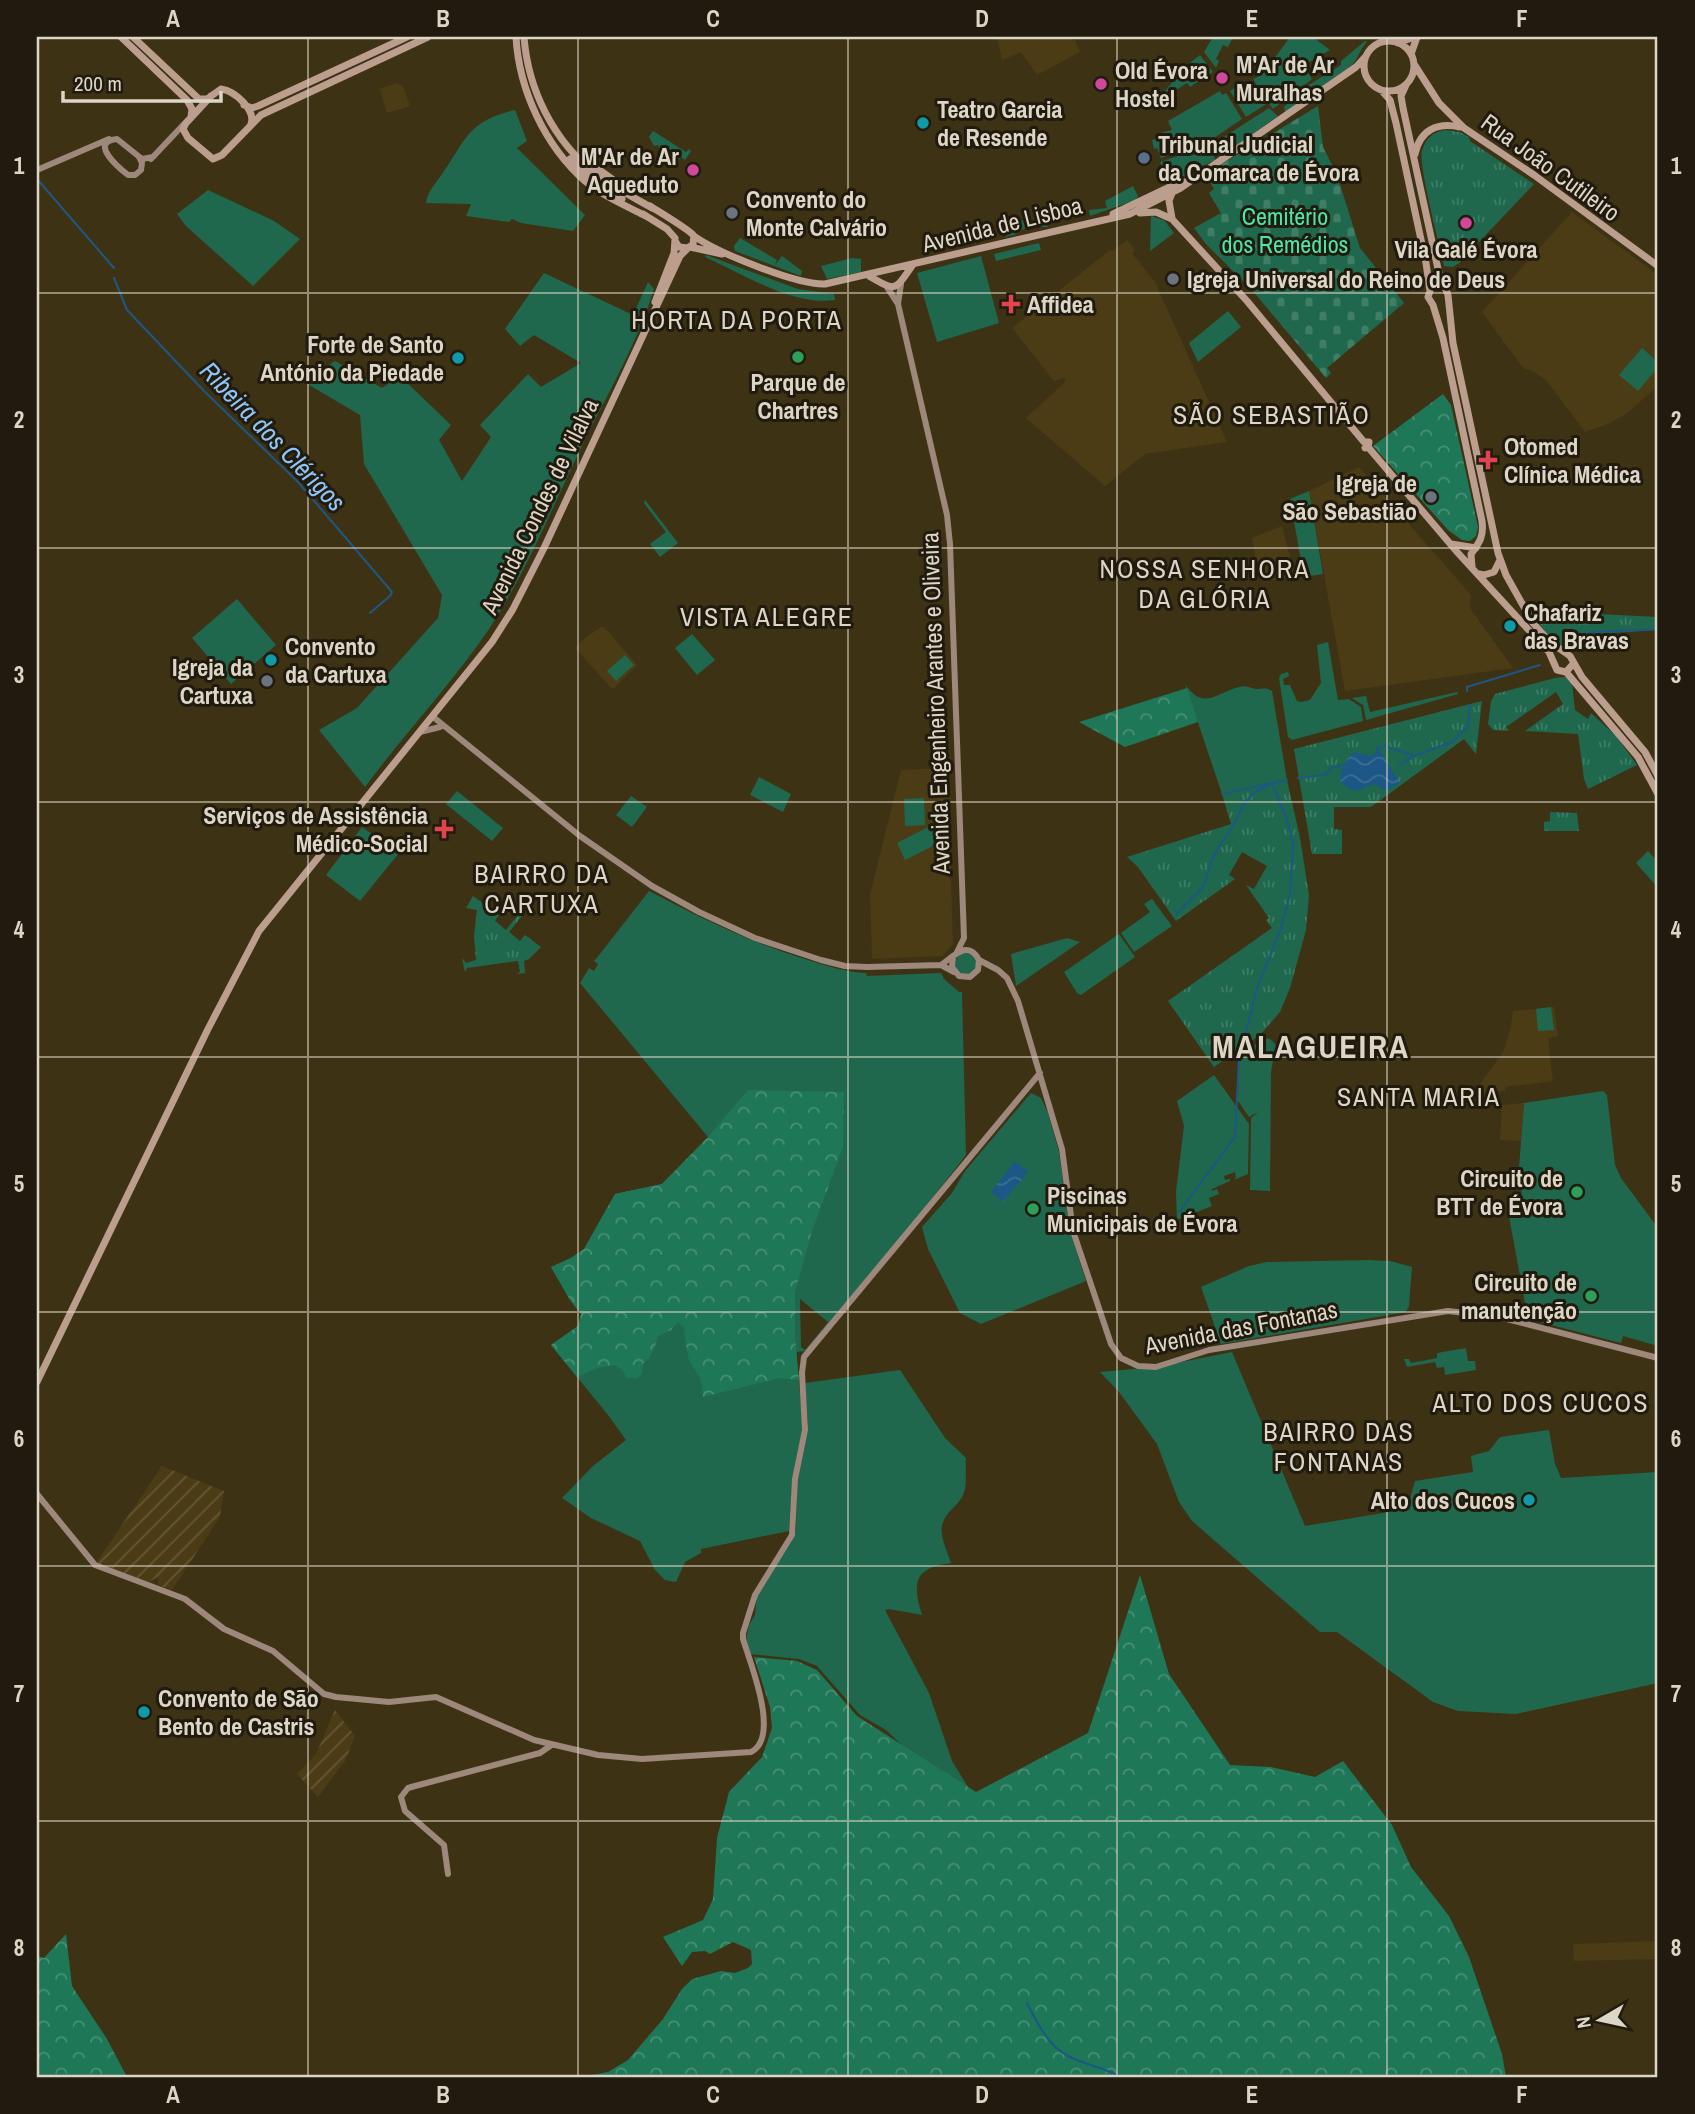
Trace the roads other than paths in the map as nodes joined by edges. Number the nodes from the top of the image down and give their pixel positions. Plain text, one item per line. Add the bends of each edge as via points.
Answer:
1 (121, 37) edge
2 (133, 37) edge
3 (407, 37) edge
4 (428, 37) edge
5 (516, 37) edge
6 (524, 37) edge
7 (1416, 37) edge
8 (1398, 43) junction
9 (1411, 54) junction
10 (1366, 56) junction
11 (1414, 64) junction
12 (1340, 76) junction
13 (1367, 78) junction
14 (1407, 83) junction
15 (1431, 89) junction
16 (1381, 90) junction
17 (213, 94) junction
18 (244, 105) junction
19 (188, 120) junction
20 (251, 125) junction
21 (1464, 128) junction
22 (188, 138) junction
23 (117, 139) junction
24 (171, 139) junction
25 (91, 148) junction
26 (108, 156) junction
27 (139, 157) junction
28 (153, 157) junction
29 (1414, 159) junction
30 (37, 170) edge
31 (141, 170) junction
32 (1186, 182) junction
33 (1172, 193) junction
34 (1154, 199) junction
35 (1130, 214) junction
36 (1164, 214) junction
37 (1102, 219) junction
38 (1172, 219) junction
39 (685, 229) junction
40 (694, 236) junction
41 (675, 240) junction
42 (688, 248) junction
43 (746, 261) junction
44 (912, 266) junction
45 (1658, 266) edge
46 (890, 270) junction
47 (869, 276) junction
48 (901, 282) junction
49 (886, 286) junction
50 (1445, 288) junction
51 (1430, 291) junction
52 (1448, 301) junction
53 (898, 304) junction
54 (1433, 305) junction
55 (648, 326) junction
56 (1450, 543) junction
57 (1477, 547) junction
58 (1499, 556) junction
59 (1473, 569) junction
60 (1565, 653) junction
61 (1554, 662) junction
62 (1573, 664) junction
63 (1566, 672) junction
64 (442, 704) junction
65 (432, 716) junction
66 (442, 725) junction
67 (419, 733) junction
68 (1658, 776) edge
69 (1658, 794) edge
70 (964, 938) junction
71 (973, 951) junction
72 (955, 954) junction
73 (979, 960) junction
74 (941, 965) junction
75 (993, 966) junction
76 (978, 970) junction
77 (954, 972) junction
78 (1040, 1073) junction
79 (1658, 1358) edge
80 (37, 1382) edge
81 (37, 1494) edge
82 (550, 1746) junction
83 (447, 1874) dead end

1 - 19 main road via 189,102
2 - 17 main road via 197,97 204,100
3 - 18 main road via 258,106
4 - 20 main road via 264,113
5 - 41 main road via 528,96 549,135 589,176 667,229
6 - 39 main road via 541,104 573,150 602,178
7 - 8 main road
7 - 9 main road
8 - 9 main road
8 - 10 main road via 1377,44
9 - 11 main road
10 - 12 main road
10 - 13 main road
11 - 14 main road
11 - 15 main road, Rua João Cutileiro
12 - 13 main road
12 - 32 main road
13 - 16 main road
14 - 15 main road via 1418,82
14 - 16 main road via 1394,91
14 - 29 main road via 1401,96
15 - 21 main road, Rua João Cutileiro
16 - 51 main road via 1393,110
17 - 18 main road via 226,90
17 - 19 main road
18 - 20 main road via 253,116
19 - 22 main road via 183,129
19 - 24 street
20 - 22 main road via 215,159
21 - 29 main road via 1441,125 1428,130 1418,142
21 - 45 main road, Rua João Cutileiro
22 - 24 street
23 - 25 street
23 - 26 street via 106,144
23 - 27 street
24 - 28 street
25 - 26 street
25 - 30 street
26 - 31 street via 128,175
27 - 28 street
27 - 31 street
28 - 31 street
29 - 50 main road
32 - 33 main road
32 - 34 main road
33 - 34 main road
33 - 38 main road
34 - 35 main road
34 - 36 main road
34 - 37 main road
35 - 36 main road
35 - 37 main road
36 - 38 main road
37 - 44 main road, Avenida de Lisboa
38 - 56 main road via 1247,301
39 - 40 main road
39 - 41 main road
40 - 42 main road
40 - 43 main road, Avenida de Lisboa
41 - 42 main road via 679,247
41 - 55 main road
42 - 43 main road, Avenida de Lisboa
42 - 55 main road
43 - 47 main road, Avenida de Lisboa via 809,284
44 - 46 main road, Avenida de Lisboa
44 - 48 main road, Avenida de Lisboa
46 - 47 main road, Avenida de Lisboa
46 - 48 main road via 901,274
46 - 49 main road via 883,279
47 - 49 main road
48 - 49 main road via 896,288
48 - 53 street, Avenida Engenheiro Arantes e Oliveira
49 - 53 street, Avenida Engenheiro Arantes e Oliveira
50 - 51 main road
50 - 52 main road
51 - 54 main road
52 - 54 main road
52 - 58 main road
53 - 70 street, Avenida Engenheiro Arantes e Oliveira via 947,515
54 - 57 main road via 1482,521
55 - 64 main road, Avenida Condes de Vilalva via 513,609
56 - 57 main road
56 - 59 main road
57 - 58 main road via 1492,547
57 - 59 main road via 1470,558
58 - 59 main road via 1497,569 1489,575
58 - 60 main road via 1533,623
59 - 61 main road
60 - 61 main road
60 - 62 main road
61 - 63 main road via 1558,670
62 - 63 main road
62 - 68 main road via 1645,752
63 - 69 main road via 1638,757
64 - 65 main road, Avenida Condes de Vilalva
64 - 66 street
65 - 66 street
65 - 67 main road, Avenida Condes de Vilalva
66 - 67 street
66 - 74 street via 580,836 699,912 755,938 845,966
67 - 80 main road, Avenida Condes de Vilalva via 250,949
70 - 71 street
70 - 72 street, Avenida Engenheiro Arantes e Oliveira
71 - 72 street
71 - 73 street
72 - 74 street
72 - 77 street
73 - 75 street
73 - 76 street
74 - 77 street
75 - 76 street
75 - 78 street via 1007,978 1018,1001
76 - 77 street via 964,978
78 - 79 street, Avenida das Fontanas via 1062,1149 1075,1236 1111,1344 1121,1358 1138,1366 1156,1367 1209,1350 1448,1311 1499,1317
78 - 82 street via 804,1357 806,1430 795,1479 792,1535 754,1595 743,1633 763,1705 758,1748 739,1754 642,1759
81 - 82 street via 95,1565 185,1599 223,1629 274,1651 324,1694 389,1703 436,1697
82 - 83 street via 540,1753 404,1792 405,1811 444,1845

